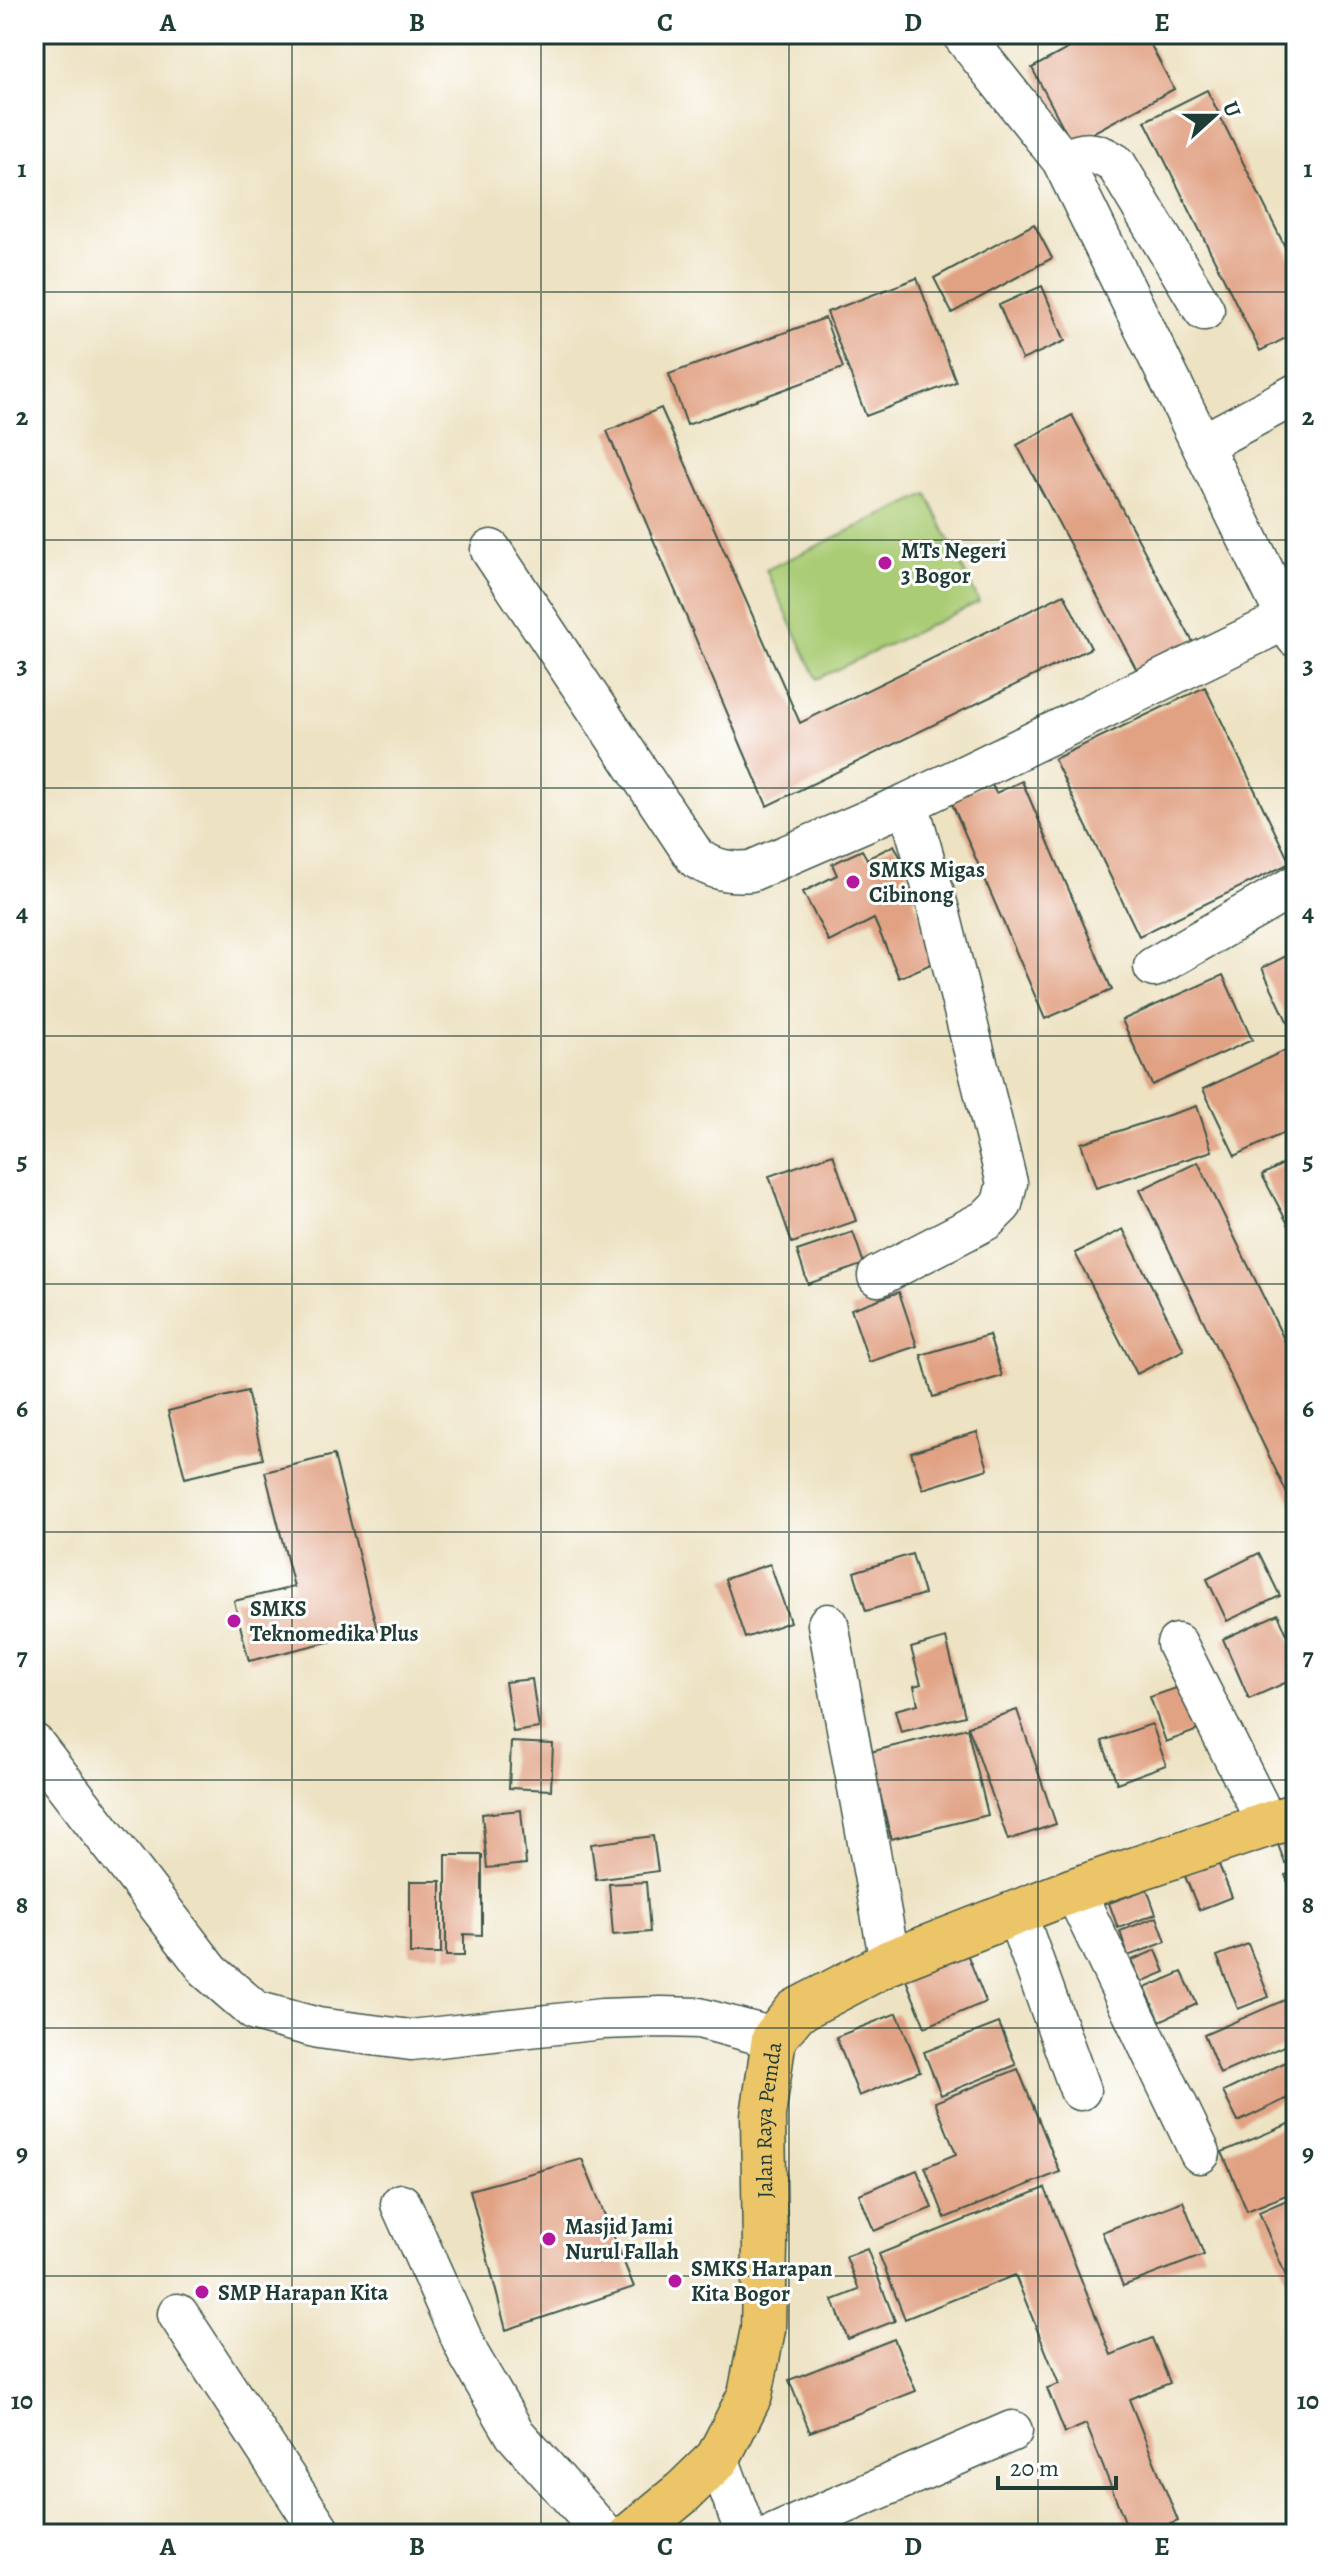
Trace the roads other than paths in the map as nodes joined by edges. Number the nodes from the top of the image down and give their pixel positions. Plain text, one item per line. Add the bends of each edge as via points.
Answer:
1 (962, 34) edge
2 (1062, 160) junction
3 (1204, 310) dead end
4 (1296, 394) edge
5 (1203, 444) junction
6 (491, 550) dead end
7 (1292, 628) edge
8 (908, 803) junction
9 (1296, 885) edge
10 (1154, 967) dead end
11 (878, 1276) dead end
12 (828, 1624) dead end
13 (1177, 1644) dead end
14 (34, 1744) edge
15 (1282, 1820) edge
16 (1074, 1890) junction
17 (1016, 1913) junction
18 (890, 1962) junction
19 (774, 2038) junction
20 (1080, 2090) dead end
21 (1200, 2153) dead end
22 (401, 2204) dead end
23 (178, 2314) dead end
24 (1012, 2431) dead end
25 (718, 2458) junction
26 (322, 2534) edge
27 (604, 2534) edge
28 (632, 2534) edge
29 (746, 2534) edge
30 (775, 2534) edge

1 - 2 street
2 - 3 street via 1098,153 1116,164
2 - 5 street
4 - 5 street
5 - 7 street
6 - 8 street via 696,858 713,869 751,871
7 - 8 street
8 - 11 street via 1007,1183 1002,1204 986,1220
9 - 10 street
12 - 18 street
13 - 15 street
14 - 19 street via 210,1972 255,2011 318,2028 411,2040 661,2017 699,2018
15 - 16 main road, Jalan Raya Pemda
16 - 17 main road, Jalan Raya Pemda
16 - 21 street
17 - 18 main road, Jalan Raya Pemda
17 - 20 street
18 - 19 main road, Jalan Raya Pemda via 796,2011
19 - 25 main road, Jalan Raya Pemda via 763,2116 763,2329 750,2395
22 - 27 street via 469,2355 515,2434
23 - 26 street
24 - 30 street
25 - 28 main road, Jalan Raya Pemda
25 - 29 street

